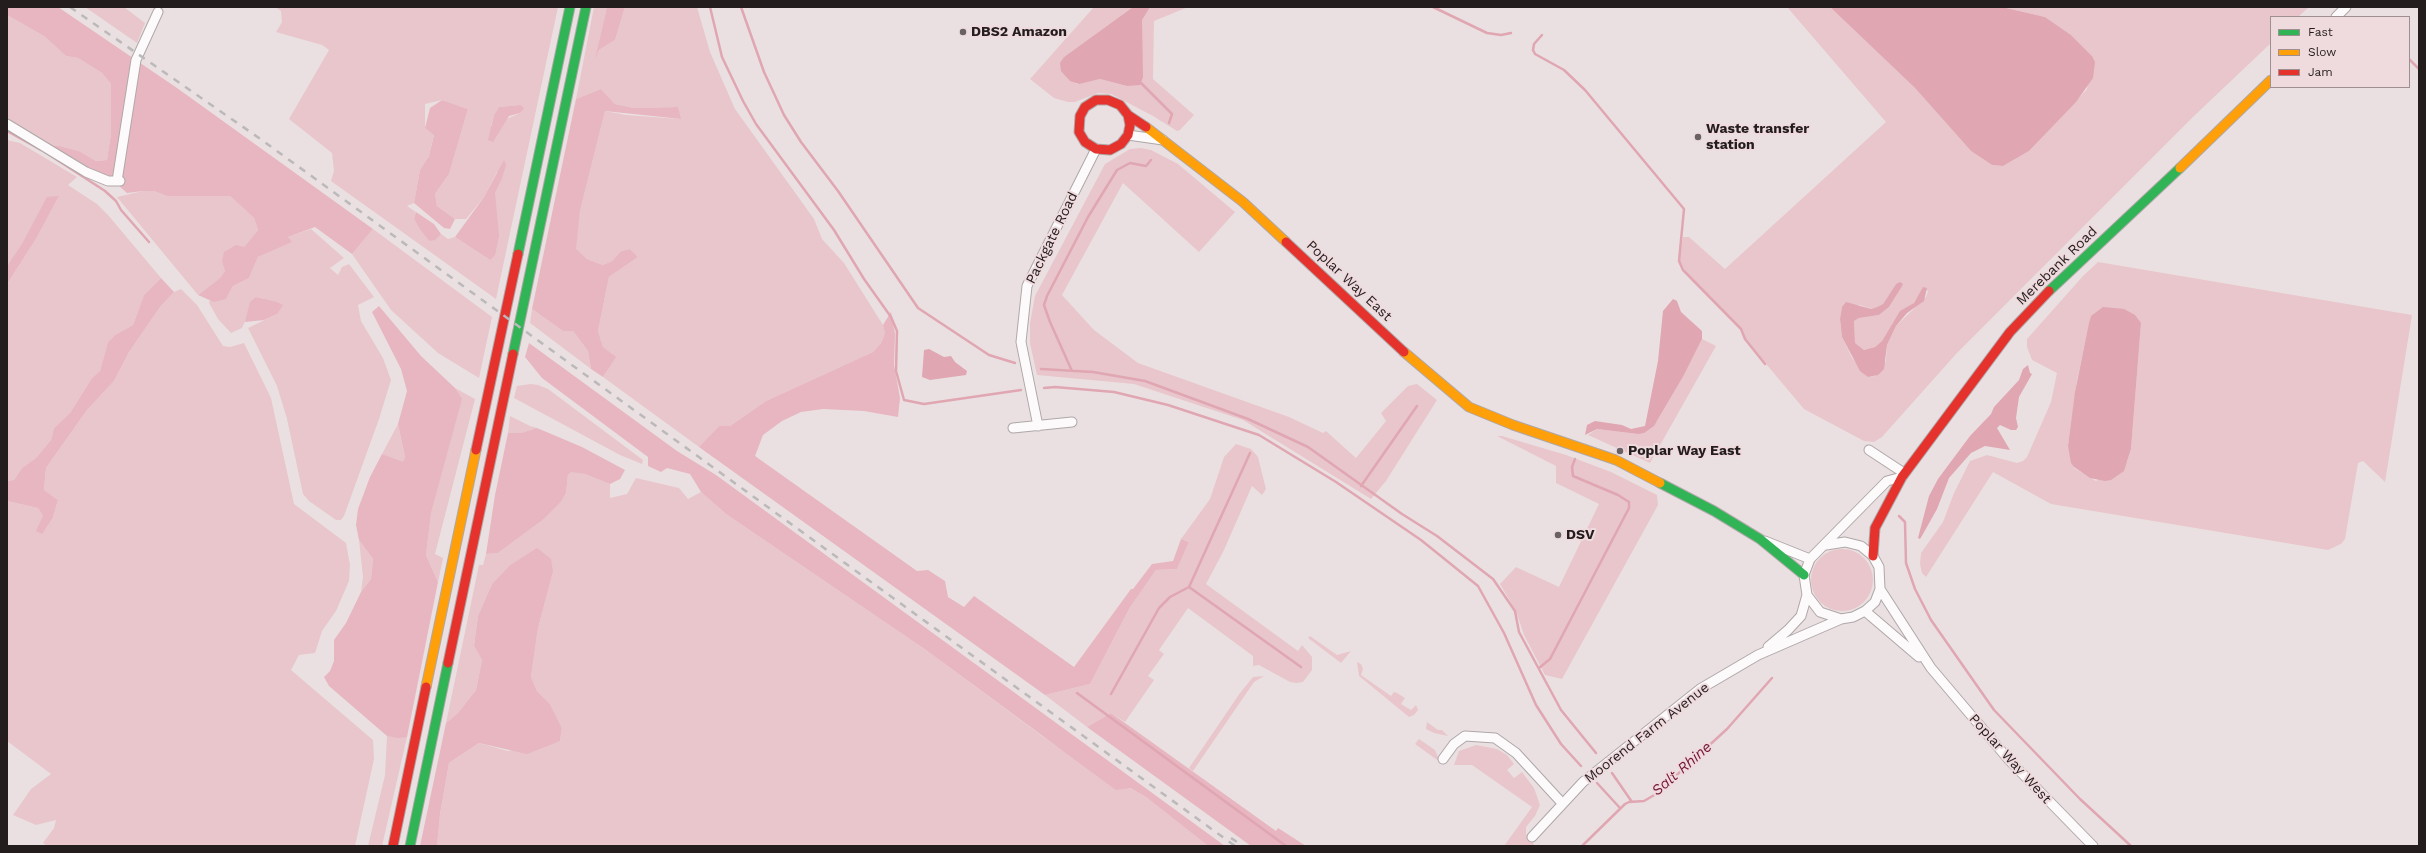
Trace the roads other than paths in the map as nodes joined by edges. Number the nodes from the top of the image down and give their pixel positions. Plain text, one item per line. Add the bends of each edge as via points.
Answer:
1 (570, 7) edge
2 (586, 7) edge
3 (2346, 7) edge
4 (158, 12) dead end
5 (2337, 16) edge
6 (2270, 81) edge
7 (1128, 115) junction
8 (7, 124) edge
9 (1128, 135) junction
10 (1165, 140) junction
11 (1096, 149) junction
12 (1072, 422) dead end
13 (1038, 426) junction
14 (1013, 428) dead end
15 (1870, 450) dead end
16 (1903, 475) junction
17 (1760, 539) junction
18 (1826, 545) junction
19 (1873, 556) junction
20 (1810, 558) junction
21 (1804, 575) junction
22 (1880, 589) junction
23 (1807, 595) junction
24 (1866, 611) junction
25 (1841, 619) junction
26 (1758, 655) junction
27 (1931, 668) junction
28 (1443, 759) dead end
29 (1562, 803) junction
30 (1532, 837) dead end
31 (394, 846) edge
32 (410, 846) edge
33 (2093, 846) edge

1 - 31 main road
2 - 32 main road
3 - 5 street
4 - 8 street via 136,60 118,181 108,181 86,172
6 - 16 main road, Merebank Road via 2122,225 2067,272 2010,332
7 - 9 main road
7 - 10 main road, Poplar Way East
7 - 11 main road, Poplar Way East via 1120,105 1108,100 1096,100 1085,107 1080,116 1080,132 1085,142
9 - 10 street
9 - 11 main road via 1121,144 1110,150
10 - 17 main road, Poplar Way East via 1243,202 1429,375 1469,407 1513,425 1616,460 1714,511
11 - 13 street, Packgate Road via 1026,286 1021,342
12 - 13 street
13 - 14 street
15 - 16 street
16 - 18 street via 1887,481
16 - 19 main road, Merebank Road via 1875,528
17 - 20 street, Poplar Way East
17 - 21 main road, Poplar Way East
18 - 19 street via 1844,542 1860,546
18 - 20 street
19 - 22 street via 1879,567
20 - 21 street
21 - 23 street
22 - 24 street via 1875,602
22 - 27 street, Poplar Way West
23 - 25 street via 1820,612
23 - 26 street, Moorend Farm Avenue via 1797,621
24 - 25 street via 1854,617
24 - 27 street, Poplar Way West
25 - 26 street, Moorend Farm Avenue
26 - 29 street, Moorend Farm Avenue via 1700,689 1603,764
27 - 33 street, Poplar Way West via 2008,760
28 - 29 street via 1454,744 1465,736 1495,738 1516,753
29 - 30 street, Moorend Farm Avenue

